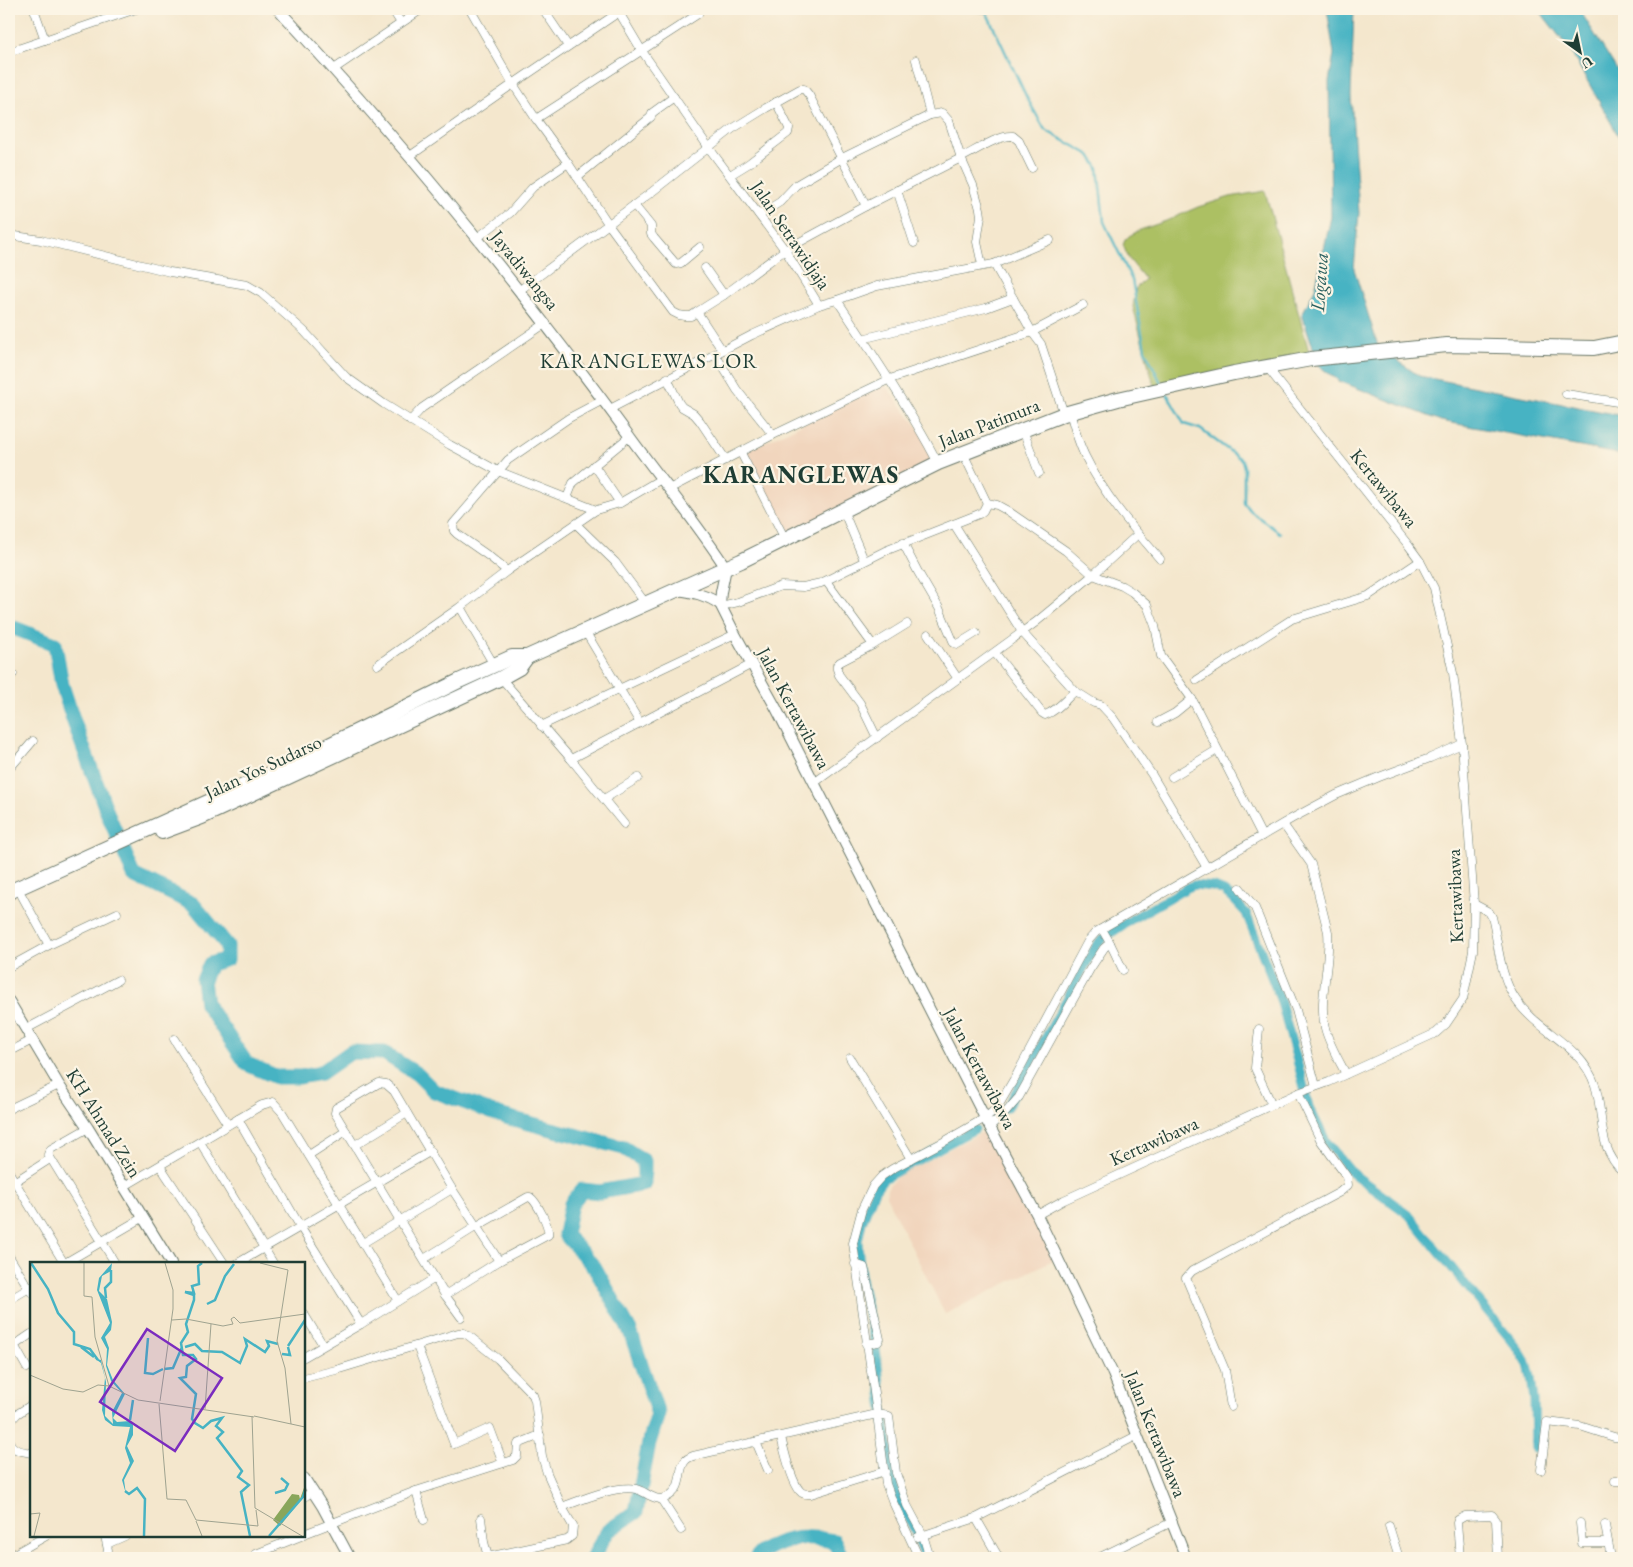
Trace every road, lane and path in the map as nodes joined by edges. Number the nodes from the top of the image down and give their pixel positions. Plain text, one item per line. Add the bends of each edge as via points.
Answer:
1 (34, 9) edge
2 (136, 9) edge
3 (278, 9) edge
4 (392, 9) edge
5 (422, 9) edge
6 (470, 9) edge
7 (544, 9) edge
8 (618, 11) edge
9 (112, 13) edge
10 (698, 14) dead end
11 (401, 23) junction
12 (45, 40) junction
13 (568, 46) junction
14 (642, 50) junction
15 (9, 52) edge
16 (916, 60) dead end
17 (334, 69) junction
18 (513, 84) junction
19 (674, 97) junction
20 (776, 102) junction
21 (930, 115) junction
22 (536, 119) junction
23 (709, 148) junction
24 (410, 156) junction
25 (842, 158) junction
26 (961, 158) junction
27 (568, 163) junction
28 (1032, 168) dead end
29 (730, 175) junction
30 (577, 177) junction
31 (897, 190) junction
32 (634, 205) junction
33 (866, 206) junction
34 (758, 215) junction
35 (609, 225) junction
36 (9, 235) edge
37 (477, 238) junction
38 (1050, 240) dead end
39 (914, 243) dead end
40 (700, 247) dead end
41 (785, 250) junction
42 (994, 264) junction
43 (982, 265) junction
44 (705, 268) dead end
45 (520, 290) junction
46 (724, 295) junction
47 (1013, 298) junction
48 (837, 300) junction
49 (818, 305) junction
50 (1083, 305) dead end
51 (697, 312) junction
52 (546, 323) junction
53 (1032, 332) junction
54 (862, 339) junction
55 (1624, 342) edge
56 (722, 350) junction
57 (714, 354) junction
58 (1267, 367) junction
59 (667, 378) junction
60 (890, 379) junction
61 (1566, 394) dead end
62 (603, 400) junction
63 (1624, 403) edge
64 (610, 409) junction
65 (1067, 413) junction
66 (410, 421) junction
67 (1022, 430) junction
68 (773, 435) junction
69 (630, 436) junction
70 (741, 453) junction
71 (964, 453) junction
72 (726, 460) junction
73 (938, 462) junction
74 (594, 465) junction
75 (501, 467) junction
76 (1039, 473) dead end
77 (662, 479) junction
78 (669, 489) junction
79 (567, 498) junction
80 (620, 503) junction
81 (987, 503) junction
82 (596, 510) junction
83 (843, 510) junction
84 (576, 524) junction
85 (954, 524) junction
86 (1138, 534) junction
87 (785, 539) junction
88 (903, 543) junction
89 (1160, 559) dead end
90 (864, 560) junction
91 (1420, 561) junction
92 (726, 568) junction
93 (507, 571) junction
94 (1094, 575) junction
95 (826, 581) junction
96 (676, 590) junction
97 (646, 604) junction
98 (720, 605) junction
99 (460, 607) junction
100 (907, 624) dead end
101 (585, 631) junction
102 (1022, 632) junction
103 (976, 633) dead end
104 (735, 634) junction
105 (928, 634) dead end
106 (873, 645) junction
107 (995, 653) junction
108 (752, 664) junction
109 (377, 666) dead end
110 (497, 671) junction
111 (958, 679) junction
112 (1197, 680) dead end
113 (619, 689) junction
114 (1075, 691) junction
115 (1192, 700) junction
116 (1158, 722) dead end
117 (640, 723) junction
118 (541, 726) junction
119 (877, 738) junction
120 (33, 741) dead end
121 (1462, 744) junction
122 (1217, 750) junction
123 (572, 760) junction
124 (9, 769) edge
125 (1172, 777) dead end
126 (638, 778) dead end
127 (814, 783) junction
128 (604, 799) junction
129 (624, 824) dead end
130 (1283, 824) junction
131 (1262, 836) junction
132 (1208, 868) junction
133 (1240, 888) dead end
134 (15, 894) edge
135 (9, 902) edge
136 (1474, 904) junction
137 (117, 913) dead end
138 (1105, 935) junction
139 (49, 945) junction
140 (9, 967) edge
141 (1123, 970) dead end
142 (118, 980) dead end
143 (9, 1000) edge
144 (12, 1013) edge
145 (1258, 1028) dead end
146 (26, 1029) junction
147 (174, 1039) dead end
148 (32, 1040) junction
149 (9, 1052) edge
150 (850, 1058) dead end
151 (1344, 1074) junction
152 (1024, 1077) junction
153 (59, 1085) junction
154 (1314, 1087) junction
155 (1299, 1092) junction
156 (1272, 1105) junction
157 (9, 1109) edge
158 (407, 1113) junction
159 (238, 1120) junction
160 (987, 1122) junction
161 (228, 1125) junction
162 (88, 1128) junction
163 (346, 1131) junction
164 (200, 1142) junction
165 (355, 1145) junction
166 (431, 1151) junction
167 (309, 1155) junction
168 (50, 1158) junction
169 (911, 1159) junction
170 (160, 1166) junction
171 (9, 1172) edge
172 (1624, 1173) edge
173 (14, 1182) junction
174 (377, 1183) junction
175 (123, 1187) junction
176 (452, 1189) junction
177 (340, 1205) junction
178 (1037, 1215) junction
179 (142, 1218) junction
180 (400, 1220) junction
181 (477, 1226) junction
182 (302, 1228) junction
183 (102, 1241) junction
184 (363, 1243) junction
185 (264, 1248) junction
186 (9, 1256) edge
187 (424, 1259) junction
188 (499, 1261) junction
189 (64, 1262) edge
190 (67, 1262) edge
191 (114, 1262) edge
192 (170, 1262) edge
193 (223, 1262) edge
194 (240, 1262) edge
195 (272, 1262) edge
196 (858, 1265) junction
197 (435, 1278) junction
198 (30, 1288) edge
199 (30, 1290) edge
200 (445, 1295) junction
201 (9, 1300) edge
202 (398, 1301) junction
203 (305, 1316) edge
204 (461, 1317) dead end
205 (361, 1324) junction
206 (30, 1335) edge
207 (873, 1343) junction
208 (323, 1345) junction
209 (417, 1346) junction
210 (11, 1347) edge
211 (305, 1356) edge
212 (27, 1368) dead end
213 (305, 1378) edge
214 (30, 1406) edge
215 (1231, 1407) dead end
216 (882, 1414) junction
217 (9, 1423) edge
218 (540, 1435) junction
219 (1138, 1435) junction
220 (781, 1436) junction
221 (1624, 1438) edge
222 (9, 1441) edge
223 (756, 1442) junction
224 (30, 1445) edge
225 (22, 1451) junction
226 (30, 1453) edge
227 (503, 1463) junction
228 (768, 1470) dead end
229 (1541, 1470) dead end
230 (885, 1471) junction
231 (1614, 1481) dead end
232 (1624, 1481) edge
233 (416, 1491) junction
234 (308, 1494) edge
235 (661, 1499) junction
236 (562, 1507) junction
237 (481, 1518) dead end
238 (976, 1518) junction
239 (424, 1520) dead end
240 (1172, 1522) junction
241 (331, 1523) junction
242 (1580, 1523) dead end
243 (1605, 1525) dead end
244 (1389, 1526) dead end
245 (680, 1530) dead end
246 (305, 1534) edge
247 (44, 1537) edge
248 (120, 1537) edge
249 (297, 1537) edge
250 (918, 1537) junction
251 (106, 1540) edge
252 (1608, 1543) junction
253 (256, 1554) dead end
254 (9, 1556) edge
255 (105, 1558) edge
256 (350, 1558) edge
257 (485, 1558) edge
258 (920, 1558) edge
259 (930, 1558) edge
260 (999, 1558) edge
261 (1098, 1558) edge
262 (1186, 1558) edge
263 (1399, 1558) edge
264 (1460, 1558) edge
265 (1498, 1558) edge
266 (1611, 1558) edge

1 - 12 street
2 - 9 street
3 - 17 street, Jayadiwangsa
4 - 11 street
5 - 11 street
6 - 18 street
7 - 13 street
8 - 13 street
8 - 14 street, Jalan Setrawidjaja
9 - 12 street
10 - 14 street
11 - 17 street
12 - 15 street
13 - 18 street
14 - 19 street, Jalan Setrawidjaja
14 - 22 street
16 - 21 street
17 - 24 street, Jayadiwangsa
18 - 22 street
18 - 24 street
19 - 23 street, Jalan Setrawidjaja
19 - 30 street
20 - 23 street via 732,129
20 - 25 street via 795,91 807,91
20 - 29 street via 788,132
21 - 25 street
21 - 26 street via 942,113 949,121
22 - 27 street
23 - 29 street, Jalan Setrawidjaja
23 - 32 street
24 - 37 street, Jayadiwangsa
25 - 33 street
25 - 34 street via 796,185 780,202
26 - 28 street via 1008,135 1019,141
26 - 31 street
26 - 43 street via 980,209 978,242
27 - 30 street
27 - 37 street via 534,187 510,213
29 - 34 street, Jalan Setrawidjaja
30 - 35 street
31 - 33 street
31 - 39 street
32 - 35 street
32 - 40 street via 651,226 651,234 676,264
33 - 41 street
34 - 41 street, Jalan Setrawidjaja
35 - 45 street
35 - 51 street via 673,312 691,316
36 - 66 street via 51,242 170,272 247,285 261,293 304,331 346,377
37 - 45 street, Jayadiwangsa
38 - 42 street
41 - 46 street
41 - 49 street, Jalan Setrawidjaja
42 - 43 street
42 - 47 street
43 - 48 street via 877,286
44 - 46 street
45 - 52 street, Jayadiwangsa
46 - 51 street
47 - 53 street
47 - 54 street via 986,308
48 - 49 street, Jalan Setrawidjaja
48 - 54 street, Jalan Setrawidjaja
49 - 56 street
50 - 53 street
51 - 56 street
52 - 62 street, Jayadiwangsa
52 - 66 street via 422,408
53 - 60 street
53 - 65 street via 1041,344
54 - 60 street, Jalan Setrawidjaja
55 - 58 highway, Jalan Patimura via 1594,348 1447,345
56 - 57 street
57 - 59 street
57 - 68 street via 736,390
58 - 65 highway, Jalan Patimura
58 - 91 street, Kertawibawa
59 - 64 street
59 - 72 street via 679,402 700,421
60 - 68 street
60 - 73 street, Jalan Setrawidjaja
61 - 63 street
62 - 64 street, Jayadiwangsa
62 - 75 street via 569,418
64 - 69 street, Jayadiwangsa
65 - 67 highway, Jalan Patimura
65 - 86 street via 1084,456 1114,506
66 - 75 street via 450,445
67 - 71 highway, Jalan Patimura
67 - 76 street
68 - 70 street
69 - 74 street
69 - 77 street, Jayadiwangsa
70 - 72 street
70 - 87 street
71 - 73 highway, Jalan Patimura
71 - 81 street
72 - 78 street
73 - 83 highway, Jalan Patimura
74 - 79 street via 572,484
74 - 80 street
75 - 79 street
75 - 93 street via 455,520 453,527 457,534
77 - 78 street, Jayadiwangsa
77 - 80 street
78 - 92 street, Jayadiwangsa
79 - 82 street
80 - 82 street
81 - 85 street via 979,514
81 - 94 street via 1008,511 1066,551
82 - 84 street
83 - 87 highway, Jalan Patimura
83 - 90 street
84 - 93 street
84 - 97 street via 616,562
85 - 88 street
85 - 102 street
86 - 89 street
86 - 94 street
87 - 92 highway, Jalan Patimura
88 - 90 street
88 - 103 street via 940,608 954,642 958,644
90 - 95 street
91 - 112 street via 1368,596 1292,618
91 - 121 street, Kertawibawa via 1434,588 1439,607 1453,673
92 - 96 highway, Jalan Yos Sudarso
92 - 98 street
93 - 99 street
94 - 102 street
94 - 115 street via 1122,586 1147,605 1161,656
95 - 98 street via 803,587 781,586
95 - 106 street
96 - 97 highway, Jalan Yos Sudarso
96 - 98 street via 698,593
97 - 101 highway, Jalan Yos Sudarso
98 - 104 street, Jalan Kertawibawa
99 - 109 street
99 - 110 street
100 - 106 street
101 - 110 highway, Jalan Yos Sudarso via 527,657 512,657
101 - 113 street
102 - 107 street
102 - 114 street
104 - 108 street, Jalan Kertawibawa
104 - 113 street
105 - 111 street
106 - 119 street via 840,662 836,669 860,703
107 - 111 street
107 - 114 street via 1045,715
108 - 117 street
108 - 127 street, Jalan Kertawibawa
110 - 118 street
110 - 134 highway, Jalan Yos Sudarso
111 - 119 street
113 - 117 street
113 - 118 street
114 - 132 street via 1101,705 1113,718
115 - 116 street
115 - 122 street
117 - 123 street
118 - 123 street
119 - 127 street
120 - 124 street
121 - 130 street via 1350,788
121 - 136 street, Kertawibawa
122 - 125 street
122 - 131 street
123 - 128 street
126 - 128 street
127 - 160 street, Jalan Kertawibawa
128 - 129 street
130 - 131 street
130 - 151 street via 1310,864 1328,932 1324,1019 1328,1038
131 - 132 street
132 - 138 street
133 - 154 street via 1255,908 1296,1010
134 - 135 highway, Jalan Yos Sudarso
134 - 139 street
136 - 151 street, Kertawibawa via 1473,951 1463,999 1454,1014 1436,1033
136 - 172 street via 1492,916 1501,966 1515,999 1535,1021 1578,1055 1588,1071 1595,1086 1602,1136
137 - 139 street
138 - 141 street
138 - 152 street via 1104,948
138 - 152 street via 1096,932 1088,941
139 - 140 street
142 - 146 street
143 - 144 street, KH Ahmad Zein
144 - 146 street, KH Ahmad Zein
145 - 156 street via 1255,1068
146 - 148 street, KH Ahmad Zein
147 - 161 street
148 - 149 street
148 - 153 street, KH Ahmad Zein
150 - 169 street
151 - 154 street, Kertawibawa
152 - 160 street
152 - 160 street via 1020,1097 1006,1112
153 - 157 street
153 - 162 street, KH Ahmad Zein
154 - 155 street, Kertawibawa
155 - 156 street, Kertawibawa
155 - 215 street via 1321,1141 1344,1170 1348,1185 1192,1271 1186,1278 1225,1370
156 - 178 street, Kertawibawa
158 - 163 street via 394,1092 386,1084 379,1083 336,1108 335,1113
158 - 165 street
158 - 166 street
159 - 161 street
159 - 167 street via 273,1102
159 - 182 street
160 - 169 street
160 - 178 street, Jalan Kertawibawa
161 - 164 street
162 - 168 street via 51,1149 48,1152
162 - 175 street, KH Ahmad Zein
163 - 165 street
163 - 167 street
164 - 170 street
164 - 185 street
165 - 174 street
166 - 174 street
166 - 176 street
167 - 177 street
168 - 173 street
168 - 183 street
169 - 196 street via 892,1168 873,1186 862,1208 853,1243
170 - 175 street
170 - 193 street
171 - 173 street
173 - 189 street
174 - 177 street
174 - 180 street
175 - 179 street, KH Ahmad Zein
176 - 180 street
176 - 181 street
177 - 182 street
177 - 184 street
178 - 219 street, Jalan Kertawibawa via 1113,1374
179 - 183 street
179 - 192 street, KH Ahmad Zein
180 - 184 street
180 - 187 street
181 - 187 street
181 - 188 street
181 - 188 street via 528,1197 535,1201 548,1235
182 - 185 street
182 - 205 street
183 - 190 street
183 - 191 street
184 - 202 street
185 - 194 street
185 - 195 street
186 - 198 street
187 - 197 street
188 - 200 street
196 - 207 street
196 - 207 street via 864,1268 880,1339
197 - 200 street
197 - 202 street
199 - 201 street
200 - 204 street
202 - 205 street
203 - 208 street
205 - 208 street
206 - 210 street
207 - 216 street
208 - 211 street
209 - 213 street
209 - 218 street via 458,1333 469,1336 498,1359 532,1395
209 - 227 street via 454,1444 490,1428
210 - 212 street
214 - 217 street
216 - 220 street
216 - 230 street
216 - 250 street via 890,1418 896,1473
218 - 227 street via 518,1444 516,1458
218 - 236 street via 546,1473
219 - 238 street
219 - 240 street, Jalan Kertawibawa
220 - 223 street
220 - 230 street via 790,1470 804,1494
221 - 229 street via 1580,1426 1547,1423
222 - 225 street via 10,1446
223 - 228 street
223 - 235 street via 705,1452 686,1460 678,1487
224 - 225 street
225 - 226 street
227 - 233 street
230 - 250 street via 892,1500
231 - 232 street
233 - 239 street
233 - 241 street
234 - 241 street
235 - 236 street via 636,1489 609,1491
235 - 245 street
236 - 257 street via 573,1526 572,1536 567,1540
237 - 257 street
238 - 250 street
238 - 260 street
240 - 261 street
240 - 262 street, Jalan Kertawibawa
241 - 246 street
241 - 256 street
242 - 252 street via 1582,1543
243 - 252 street
244 - 263 street
247 - 254 street
248 - 251 street
249 - 253 street
250 - 258 street
250 - 259 street
251 - 255 street via 108,1550
252 - 266 street
264 - 265 street via 1458,1520 1465,1516 1492,1515 1496,1520

